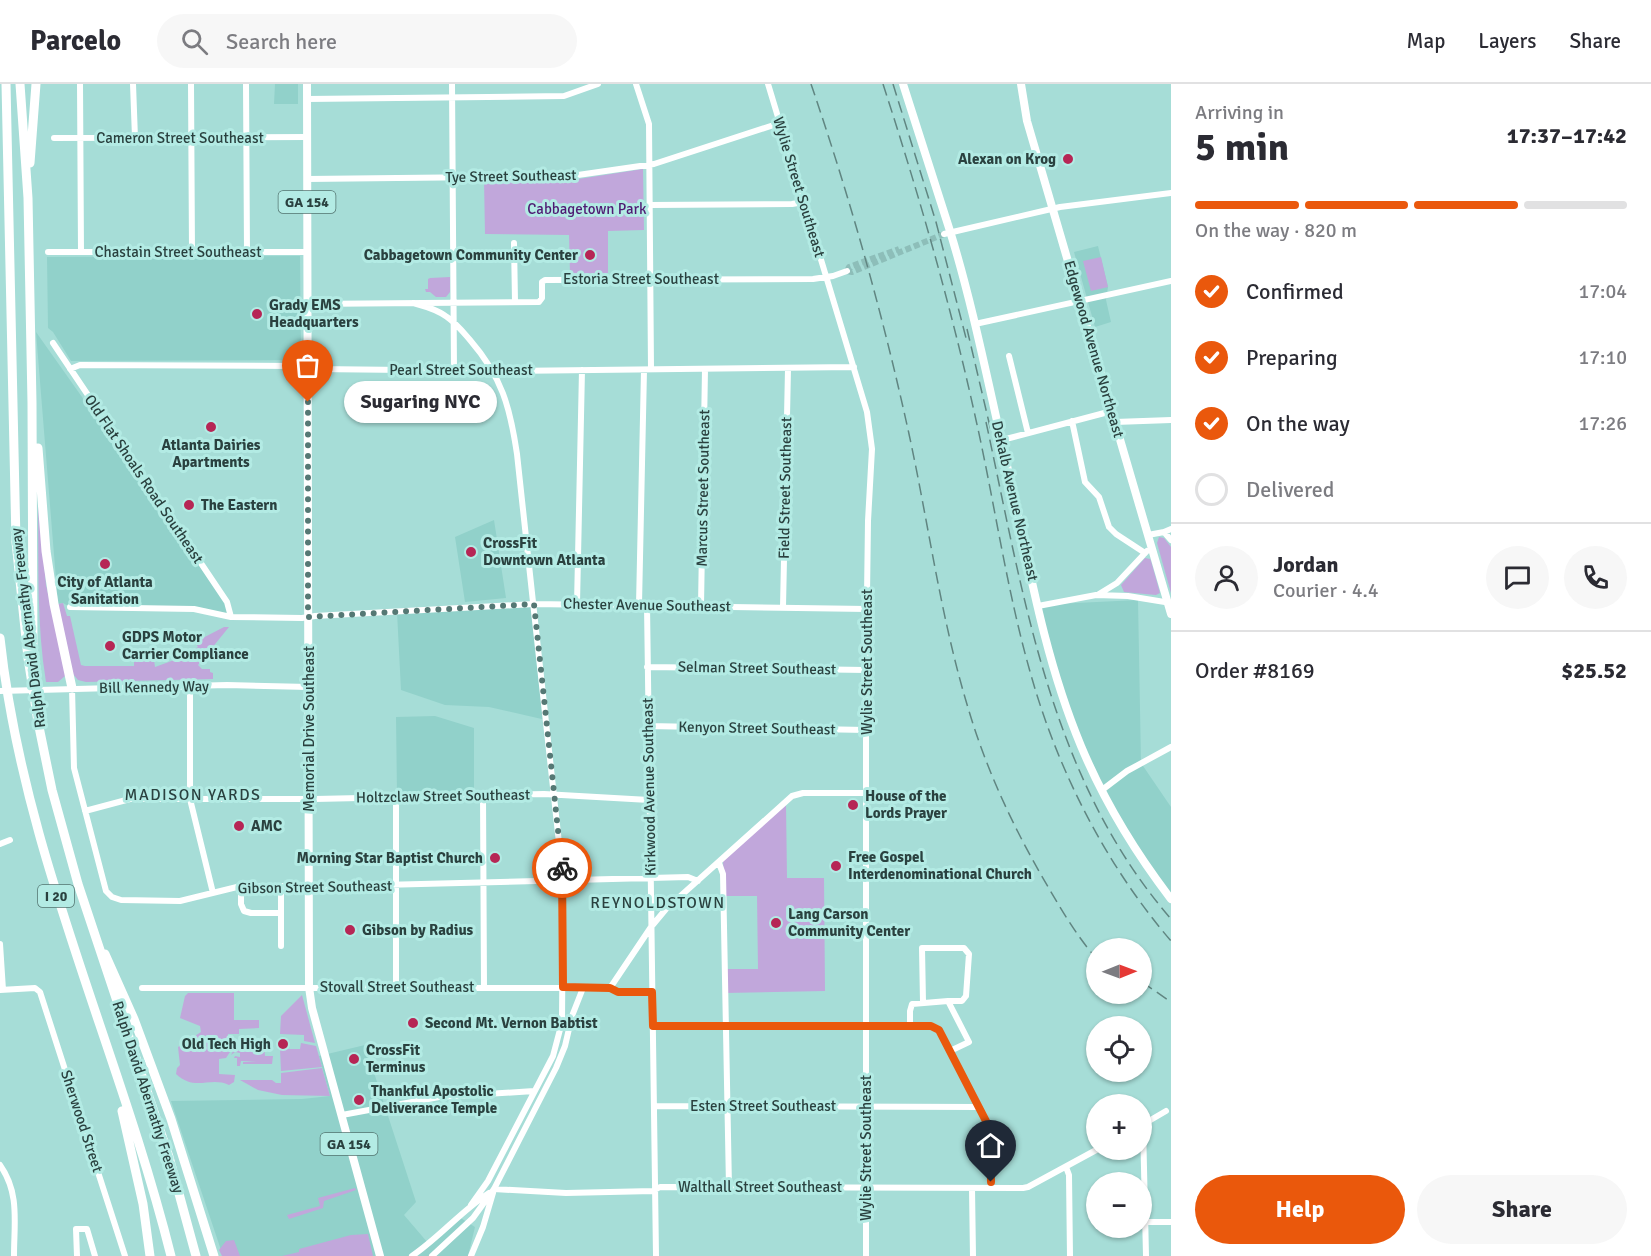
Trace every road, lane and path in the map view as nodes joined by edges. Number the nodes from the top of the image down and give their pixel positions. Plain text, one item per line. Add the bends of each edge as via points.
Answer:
1 (6, 84) edge
2 (20, 84) edge
3 (36, 84) edge
4 (80, 84) edge
5 (134, 84) edge
6 (191, 84) edge
7 (246, 84) edge
8 (307, 84) edge
9 (452, 84) edge
10 (598, 84) edge
11 (636, 84) edge
12 (768, 84) edge
13 (903, 84) edge
14 (1022, 84) edge
15 (452, 98) junction
16 (307, 99) junction
17 (780, 123) junction
18 (246, 137) junction
19 (307, 137) junction
20 (54, 138) dead end
21 (81, 138) junction
22 (135, 138) junction
23 (192, 138) junction
24 (650, 165) junction
25 (453, 177) junction
26 (307, 180) junction
27 (1171, 193) edge
28 (28, 198) junction
29 (804, 202) junction
30 (650, 205) junction
31 (1053, 209) junction
32 (947, 232) junction
33 (514, 243) dead end
34 (48, 252) dead end
35 (81, 252) junction
36 (192, 252) junction
37 (247, 252) junction
38 (307, 252) junction
39 (847, 271) dead end
40 (827, 278) junction
41 (651, 279) junction
42 (1171, 281) edge
43 (1079, 300) junction
44 (454, 302) junction
45 (514, 302) junction
46 (413, 303) junction
47 (307, 304) junction
48 (454, 323) junction
49 (975, 324) junction
50 (53, 343) dead end
51 (1009, 356) dead end
52 (854, 367) junction
53 (308, 368) junction
54 (70, 369) junction
55 (705, 369) junction
56 (788, 369) junction
57 (454, 370) junction
58 (492, 370) junction
59 (582, 370) junction
60 (648, 370) junction
61 (32, 403) junction
62 (1112, 411) junction
63 (1171, 420) edge
64 (1072, 421) junction
65 (1115, 422) junction
66 (1028, 433) junction
67 (1002, 440) junction
68 (1171, 529) edge
69 (1164, 532) junction
70 (1148, 535) junction
71 (1171, 540) edge
72 (1149, 551) junction
73 (1096, 595) junction
74 (1170, 603) edge
75 (534, 604) junction
76 (577, 604) junction
77 (639, 605) junction
78 (647, 605) junction
79 (701, 606) junction
80 (1038, 606) junction
81 (70, 607) dead end
82 (783, 607) junction
83 (867, 609) junction
84 (1171, 614) edge
85 (231, 617) junction
86 (308, 617) junction
87 (0, 638) edge
88 (647, 667) junction
89 (866, 670) junction
90 (0, 683) edge
91 (190, 686) junction
92 (309, 687) junction
93 (72, 688) junction
94 (0, 691) edge
95 (38, 722) junction
96 (648, 726) junction
97 (866, 730) junction
98 (14, 734) junction
99 (1171, 747) edge
100 (1102, 790) junction
101 (866, 793) junction
102 (554, 794) junction
103 (483, 795) junction
104 (396, 797) junction
105 (190, 799) junction
106 (309, 799) junction
107 (649, 800) junction
108 (85, 811) junction
109 (10, 840) dead end
110 (0, 844) edge
111 (719, 863) junction
112 (650, 878) junction
113 (563, 880) junction
114 (698, 881) junction
115 (484, 883) junction
116 (396, 885) junction
117 (241, 886) junction
118 (281, 886) junction
119 (309, 886) junction
120 (213, 893) junction
121 (1171, 898) edge
122 (281, 913) junction
123 (651, 927) junction
124 (95, 936) junction
125 (0, 944) edge
126 (281, 946) dead end
127 (309, 987) junction
128 (396, 987) junction
129 (484, 987) junction
130 (563, 987) junction
131 (142, 988) dead end
132 (583, 988) junction
133 (610, 988) junction
134 (1, 990) edge
135 (652, 992) junction
136 (948, 1001) junction
137 (923, 1002) junction
138 (562, 1022) junction
139 (653, 1026) junction
140 (726, 1026) junction
141 (865, 1026) junction
142 (910, 1026) junction
143 (565, 1046) junction
144 (950, 1051) junction
145 (110, 1056) junction
146 (534, 1091) junction
147 (655, 1106) junction
148 (727, 1106) junction
149 (866, 1106) junction
150 (979, 1107) junction
151 (1166, 1111) dead end
152 (342, 1115) junction
153 (1152, 1119) edge
154 (1086, 1156) edge
155 (0, 1165) edge
156 (1066, 1167) junction
157 (488, 1180) junction
158 (729, 1187) junction
159 (866, 1187) junction
160 (972, 1188) junction
161 (991, 1188) junction
162 (494, 1189) junction
163 (656, 1189) junction
164 (486, 1196) junction
165 (471, 1205) junction
166 (487, 1216) junction
167 (473, 1218) junction
168 (1152, 1222) edge
169 (1171, 1222) edge
170 (483, 1227) junction
171 (1145, 1238) edge
172 (14, 1256) edge
173 (77, 1256) edge
174 (95, 1256) edge
175 (125, 1256) edge
176 (150, 1256) edge
177 (171, 1256) edge
178 (196, 1256) edge
179 (214, 1256) edge
180 (380, 1256) edge
181 (412, 1256) edge
182 (432, 1256) edge
183 (471, 1256) edge
184 (656, 1256) edge
185 (866, 1256) edge
186 (973, 1256) edge
187 (1070, 1256) edge
188 (1146, 1256) edge

1 - 95 highway, Ralph David Abernathy Freeway / I 20 via 16,542
2 - 28 highway
3 - 28 highway
4 - 21 street
5 - 22 street
6 - 23 street
7 - 18 street
8 - 16 main road, Memorial Drive Southeast / GA 154
9 - 15 street
10 - 15 street via 564,96
11 - 24 street via 649,124
12 - 17 street, Wylie Street Southeast
13 - 32 main road, DeKalb Avenue Northeast
14 - 31 main road, Edgewood Avenue Northeast via 1027,121
15 - 16 street
15 - 25 street
16 - 19 main road, Memorial Drive Southeast / GA 154
17 - 24 street, Tye Street Southeast
17 - 29 street, Wylie Street Southeast
18 - 19 street, Cameron Street Southeast
18 - 23 street, Cameron Street Southeast
18 - 37 street
19 - 26 main road, Memorial Drive Southeast / GA 154
20 - 21 street, Cameron Street Southeast
21 - 22 street, Cameron Street Southeast
21 - 35 street
22 - 23 street, Cameron Street Southeast
23 - 36 street
24 - 25 street, Tye Street Southeast via 572,176
24 - 30 street
25 - 26 street, Tye Street Southeast
25 - 44 street
26 - 38 main road, Memorial Drive Southeast / GA 154
27 - 31 street
28 - 61 highway
29 - 30 street
29 - 40 street, Wylie Street Southeast
30 - 41 street
31 - 32 street
31 - 43 main road, Edgewood Avenue Northeast
32 - 49 main road, DeKalb Avenue Northeast
33 - 45 street
34 - 35 street, Chastain Street Southeast
35 - 36 street, Chastain Street Southeast
36 - 37 street, Chastain Street Southeast
37 - 38 street, Chastain Street Southeast
38 - 47 main road, Memorial Drive Southeast / GA 154
39 - 40 street, Estoria Street Southeast
40 - 41 street, Estoria Street Southeast
40 - 52 street, Wylie Street Southeast
41 - 45 street, Estoria Street Southeast via 545,280 540,301
41 - 60 street
42 - 43 street
43 - 49 street
43 - 62 main road, Edgewood Avenue Northeast
44 - 45 street, Estoria Street Southeast
44 - 46 street, Estoria Street Southeast
44 - 48 street
46 - 47 street, Estoria Street Southeast
46 - 48 street via 436,310
47 - 53 main road, Memorial Drive Southeast / GA 154
48 - 57 street
48 - 58 street
49 - 67 main road, DeKalb Avenue Northeast
50 - 54 street, Old Flat Shoals Road Southeast
51 - 66 street
52 - 56 street, Pearl Street Southeast
52 - 83 street, Wylie Street Southeast via 872,439
53 - 54 street, Pearl Street Southeast via 80,365
53 - 57 street, Pearl Street Southeast
53 - 86 main road, Memorial Drive Southeast / GA 154
54 - 85 street, Old Flat Shoals Road Southeast via 227,602
55 - 56 street, Pearl Street Southeast
55 - 60 street, Pearl Street Southeast
55 - 79 street, Marcus Street Southeast
56 - 82 street, Field Street Southeast
57 - 58 street, Pearl Street Southeast
58 - 59 street, Pearl Street Southeast
58 - 75 street via 513,421
59 - 60 street, Pearl Street Southeast
59 - 76 street
60 - 77 street
61 - 93 highway via 54,604
61 - 95 highway via 32,615
62 - 64 street
62 - 65 main road, Edgewood Avenue Northeast
63 - 65 street
64 - 66 street
64 - 72 street via 1085,482 1099,497 1109,527
65 - 70 main road, Edgewood Avenue Northeast
66 - 67 street
67 - 80 main road, DeKalb Avenue Northeast
68 - 69 street
69 - 70 street
69 - 71 street
70 - 72 main road, Edgewood Avenue Northeast
72 - 73 street via 1117,583
72 - 74 main road, Edgewood Avenue Northeast
73 - 74 street
73 - 80 street
74 - 84 main road, Edgewood Avenue Northeast
75 - 76 street, Chester Avenue Southeast
75 - 86 street, Chester Avenue Southeast
75 - 102 street
76 - 77 street, Chester Avenue Southeast
77 - 78 street, Chester Avenue Southeast
78 - 79 street, Chester Avenue Southeast
78 - 88 street, Kirkwood Avenue Southeast
79 - 82 street, Chester Avenue Southeast
80 - 100 main road, DeKalb Avenue Northeast via 1066,704
81 - 85 street, Chester Avenue Southeast via 194,609
82 - 83 street, Chester Avenue Southeast
83 - 89 street, Wylie Street Southeast
85 - 86 street, Chester Avenue Southeast
86 - 92 main road, Memorial Drive Southeast / GA 154
87 - 98 highway, Ralph David Abernathy Freeway / I 20
88 - 89 street, Selman Street Southeast
88 - 96 street, Kirkwood Avenue Southeast
89 - 97 street, Wylie Street Southeast
90 - 98 highway
91 - 92 street, Bill Kennedy Way
91 - 93 street, Bill Kennedy Way
91 - 105 street
92 - 106 main road, Memorial Drive Southeast / GA 154
93 - 94 street, Bill Kennedy Way
93 - 108 street, Gibson Street Southeast via 74,768
95 - 124 highway, Ralph David Abernathy Freeway / I 20 via 64,836
96 - 97 street, Kenyon Street Southeast
96 - 107 street, Kirkwood Avenue Southeast
97 - 101 street, Wylie Street Southeast
98 - 145 highway, Ralph David Abernathy Freeway / I 20 via 55,893
99 - 100 street
100 - 121 main road, DeKalb Avenue Northeast
101 - 111 street via 792,796
101 - 141 street, Wylie Street Southeast
102 - 103 street, Holtzclaw Street Southeast
102 - 107 street, Holtzclaw Street Southeast
102 - 113 street
103 - 104 street, Holtzclaw Street Southeast
103 - 115 street
104 - 106 street, Holtzclaw Street Southeast
104 - 116 street
105 - 106 street, Holtzclaw Street Southeast
105 - 108 street, Holtzclaw Street Southeast via 130,799
105 - 120 street
106 - 119 main road, Memorial Drive Southeast / GA 154
107 - 112 street, Kirkwood Avenue Southeast
108 - 120 street, Gibson Street Southeast via 106,891 112,897 180,901
109 - 110 street
111 - 114 street
111 - 140 street via 723,874
112 - 113 street, Gibson Street Southeast
112 - 114 street, Gibson Street Southeast via 688,876
112 - 123 street, Kirkwood Avenue Southeast
113 - 115 street, Gibson Street Southeast
113 - 130 street
114 - 123 street
115 - 116 street, Gibson Street Southeast
115 - 129 street
116 - 119 street, Gibson Street Southeast
116 - 128 street
117 - 118 street, Gibson Street Southeast
117 - 120 street, Gibson Street Southeast
117 - 122 street via 244,911
118 - 119 street, Gibson Street Southeast
118 - 122 street
119 - 127 main road, Memorial Drive Southeast / GA 154
122 - 126 street
123 - 133 street
123 - 135 street, Kirkwood Avenue Southeast
124 - 178 highway, Ralph David Abernathy Freeway / I 20 via 169,1157
124 - 179 highway via 134,1018
125 - 134 street
127 - 128 street, Stovall Street Southeast
127 - 131 street, Stovall Street Southeast
127 - 152 main road, Memorial Drive Southeast / GA 154
128 - 129 street, Stovall Street Southeast
129 - 130 street, Stovall Street Southeast
130 - 132 street, Stovall Street Southeast
130 - 138 street
132 - 133 street, Stovall Street Southeast
132 - 143 street
133 - 135 street, Stovall Street Southeast via 618,992
134 - 175 street, Sherwood Street via 35,988 40,992
135 - 139 street, Kirkwood Avenue Southeast
136 - 137 street
136 - 137 street via 962,1001 966,996 969,954 964,948 922,948
136 - 144 street via 969,1042
137 - 142 street via 912,1004
138 - 143 street
138 - 146 street via 554,1056
139 - 140 street
139 - 147 street, Kirkwood Avenue Southeast
140 - 141 street
140 - 148 street
141 - 142 street
141 - 149 street, Wylie Street Southeast
142 - 144 street via 939,1030
143 - 162 street
144 - 150 street
145 - 176 highway via 143,1204
145 - 177 highway, Ralph David Abernathy Freeway / I 20
146 - 152 street via 439,1097
146 - 157 street
147 - 148 street, Esten Street Southeast
147 - 163 street, Kirkwood Avenue Southeast
148 - 149 street, Esten Street Southeast
148 - 158 street
149 - 150 street, Esten Street Southeast
149 - 159 street, Wylie Street Southeast
150 - 161 street via 990,1132
151 - 153 street
152 - 180 main road, Memorial Drive Southeast / GA 154
154 - 156 street, Walthall Street Southeast
155 - 172 street via 14,1192
156 - 161 street, Walthall Street Southeast via 1028,1187
156 - 187 street
157 - 164 street
157 - 165 street
158 - 159 street, Walthall Street Southeast
158 - 163 street, Walthall Street Southeast
159 - 160 street, Walthall Street Southeast
159 - 185 street, Wylie Street Southeast
160 - 161 street, Walthall Street Southeast
160 - 186 street
162 - 163 street, Walthall Street Southeast via 566,1193
162 - 164 street
162 - 166 street
163 - 184 street, Kirkwood Avenue Southeast
164 - 165 street
164 - 166 street
164 - 167 street
165 - 181 street
166 - 170 street
167 - 170 street via 481,1221
167 - 182 street
168 - 169 street
170 - 183 street
171 - 188 street
173 - 174 street via 76,1229 87,1229

